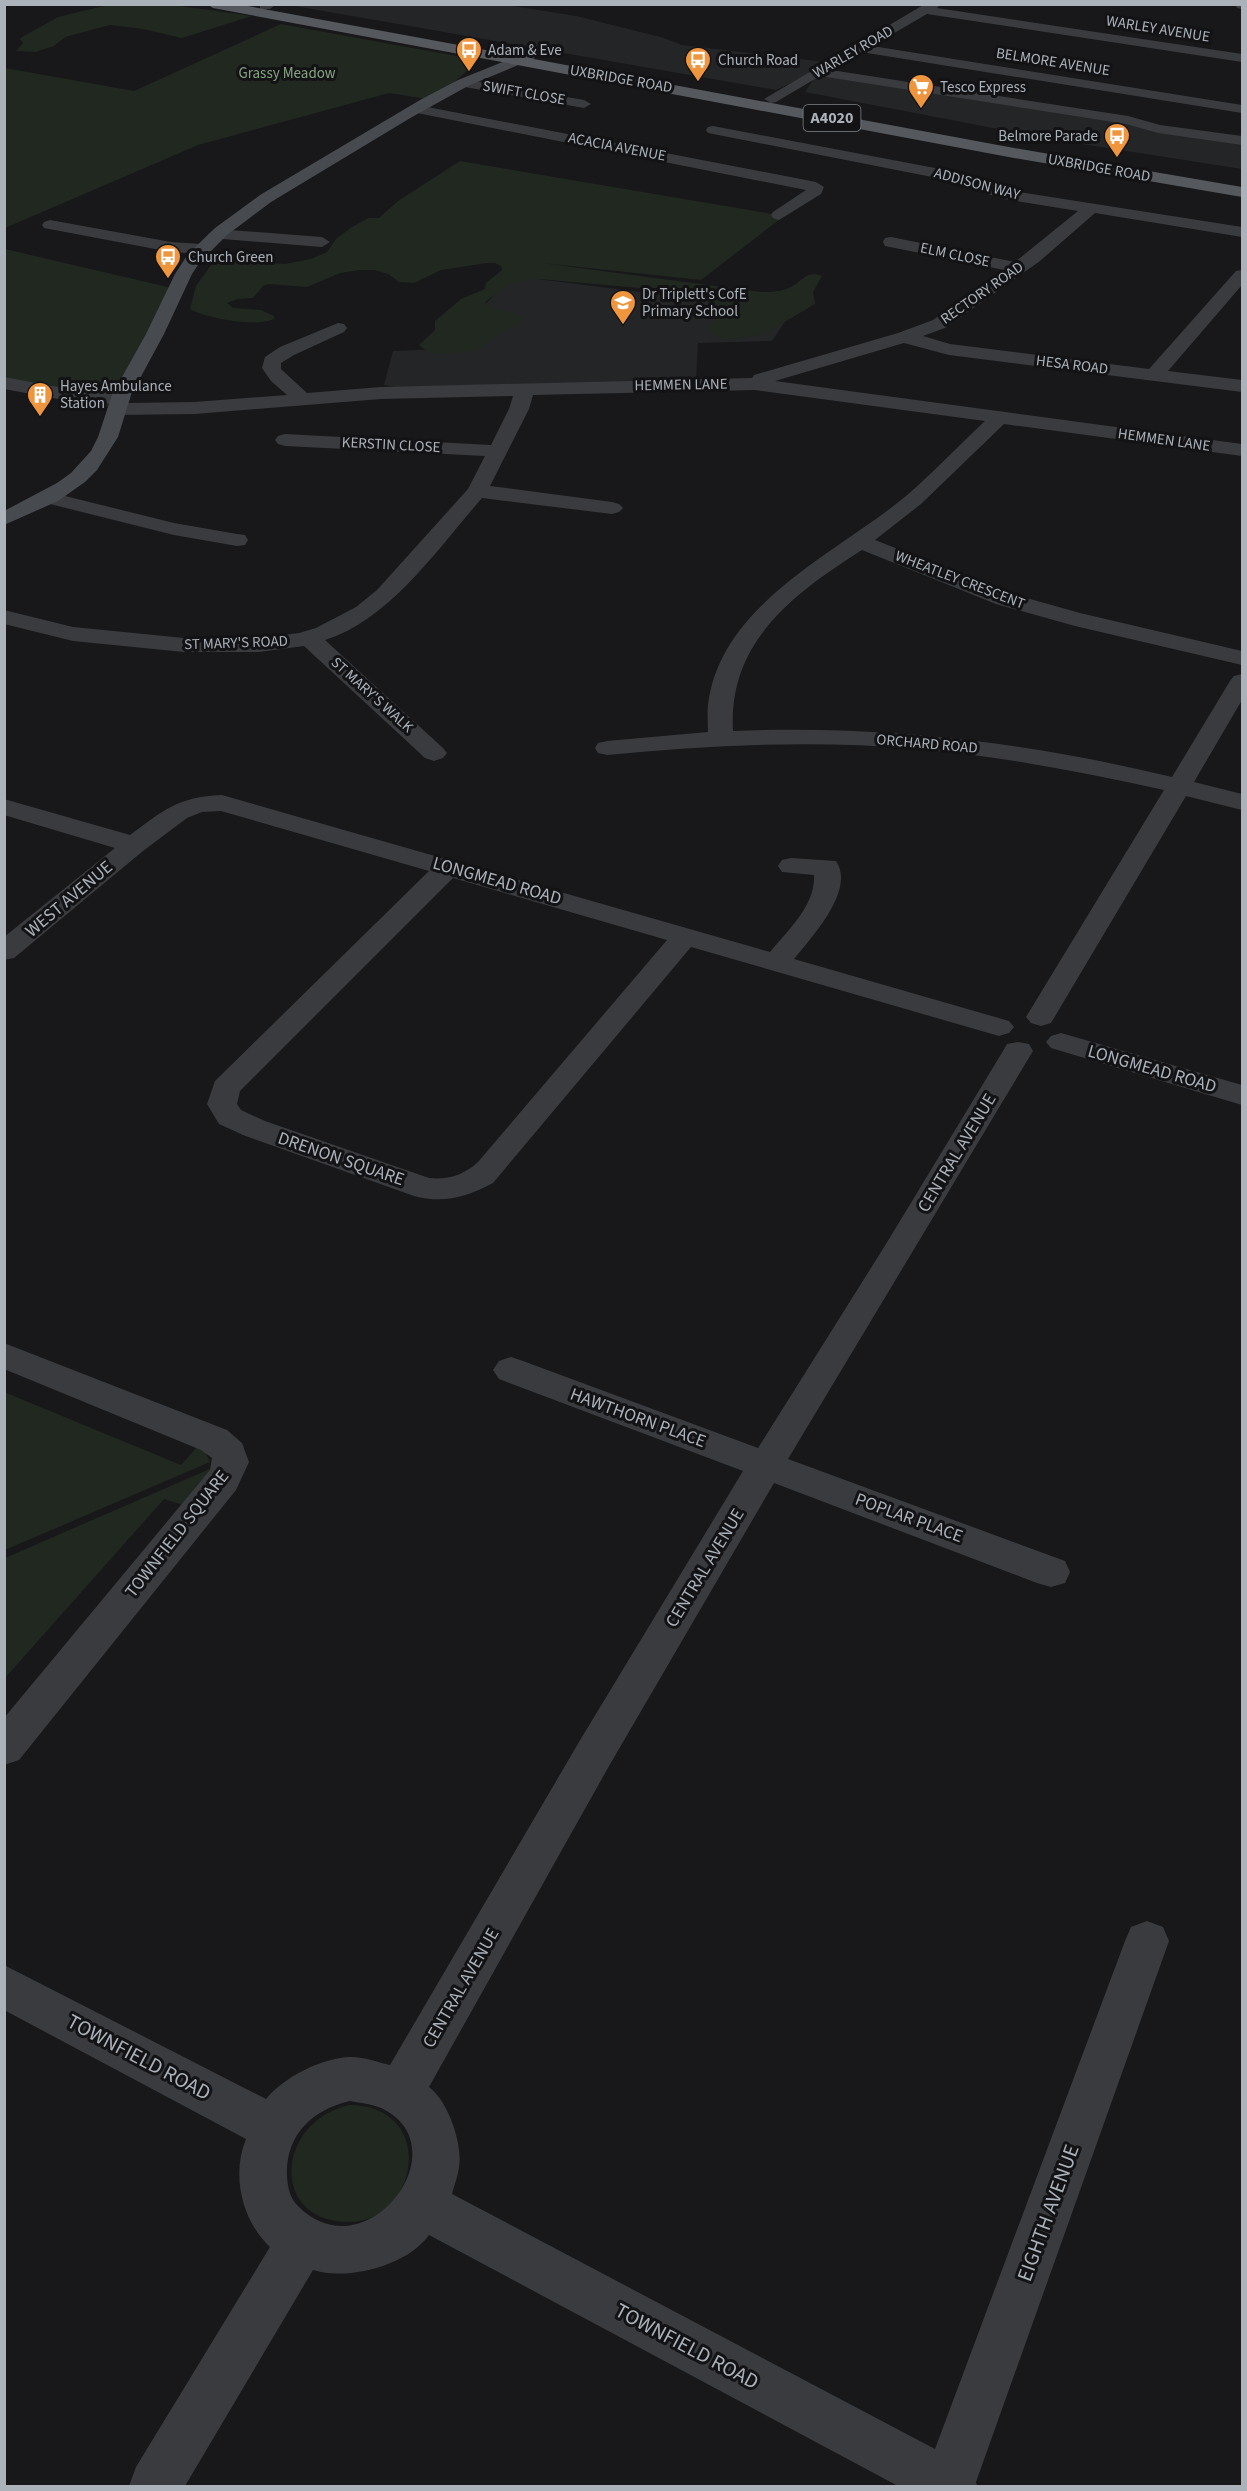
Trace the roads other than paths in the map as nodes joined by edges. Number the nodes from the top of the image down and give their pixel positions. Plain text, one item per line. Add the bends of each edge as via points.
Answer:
1 (213, 4) edge
2 (260, 7) edge
3 (930, 7) edge
4 (859, 48) junction
5 (524, 58) junction
6 (1242, 58) edge
7 (818, 72) junction
8 (464, 83) junction
9 (771, 99) junction
10 (584, 104) dead end
11 (417, 109) junction
12 (1242, 109) edge
13 (713, 130) dead end
14 (1242, 141) edge
15 (1140, 172) junction
16 (1242, 183) edge
17 (1242, 192) edge
18 (1091, 208) junction
19 (779, 215) dead end
20 (50, 225) dead end
21 (1242, 232) edge
22 (216, 234) junction
23 (322, 242) dead end
24 (891, 242) dead end
25 (202, 249) junction
26 (1018, 268) junction
27 (1242, 275) edge
28 (334, 335) dead end
29 (904, 337) junction
30 (1154, 375) junction
31 (4, 383) edge
32 (755, 384) junction
33 (1242, 386) edge
34 (525, 389) junction
35 (301, 399) junction
36 (118, 404) junction
37 (999, 418) junction
38 (285, 440) dead end
39 (1242, 450) edge
40 (498, 451) junction
41 (477, 491) junction
42 (49, 498) junction
43 (612, 508) dead end
44 (4, 519) edge
45 (237, 540) dead end
46 (860, 542) junction
47 (4, 616) edge
48 (309, 638) junction
49 (1242, 658) edge
50 (1242, 681) edge
51 (721, 738) junction
52 (607, 748) dead end
53 (434, 753) dead end
54 (1179, 787) junction
55 (1242, 802) edge
56 (4, 807) edge
57 (134, 846) junction
58 (790, 866) dead end
59 (449, 867) junction
60 (686, 936) junction
61 (4, 952) edge
62 (777, 962) junction
63 (1041, 1017) junction
64 (1008, 1039) junction
65 (1061, 1042) junction
66 (1242, 1095) edge
67 (4, 1355) edge
68 (511, 1370) dead end
69 (766, 1465) junction
70 (1051, 1572) dead end
71 (4, 1748) edge
72 (1147, 1941) dead end
73 (4, 1986) edge
74 (401, 2091) junction
75 (273, 2128) junction
76 (422, 2205) junction
77 (302, 2241) junction
78 (949, 2486) edge
79 (154, 2487) edge

1 - 2 main road, UXBRIDGE ROAD / A4020
2 - 5 main road, UXBRIDGE ROAD / A4020
3 - 4 street, WARLEY ROAD
3 - 6 street, WARLEY AVENUE
4 - 7 street, WARLEY ROAD
4 - 12 street, BELMORE AVENUE
5 - 8 street
5 - 9 main road, UXBRIDGE ROAD / A4020
5 - 15 main road, UXBRIDGE ROAD / A4020
7 - 9 street, WARLEY ROAD
7 - 14 street
8 - 10 street, SWIFT CLOSE
8 - 11 street
9 - 15 main road, UXBRIDGE ROAD / A4020
11 - 19 street, ACACIA AVENUE via 816,187
11 - 22 street via 274,192
13 - 18 street, ADDISON WAY via 935,173 1004,194
15 - 16 main road, UXBRIDGE ROAD / A4020
15 - 17 main road, UXBRIDGE ROAD / A4020
18 - 21 street, ADDISON WAY
18 - 26 street, RECTORY ROAD
20 - 25 street
22 - 23 street
22 - 25 street
24 - 26 street, ELM CLOSE
25 - 36 street via 182,276
26 - 29 street, RECTORY ROAD via 944,321
27 - 30 street
28 - 35 street via 281,354 271,365 275,375
29 - 30 street, HESA ROAD via 942,348
29 - 32 street, RECTORY ROAD via 765,376
30 - 33 street, HESA ROAD
31 - 36 street
32 - 34 street, HEMMEN LANE
32 - 37 street, HEMMEN LANE
34 - 35 street, HEMMEN LANE
34 - 40 street, ST MARY'S ROAD
35 - 36 street, HEMMEN LANE via 178,408
36 - 42 street via 109,435 97,456 81,476
37 - 39 street, HEMMEN LANE
37 - 46 street via 914,500
38 - 40 street, KERSTIN CLOSE
40 - 41 street, ST MARY'S ROAD
41 - 43 street
41 - 48 street, ST MARY'S ROAD via 386,595 348,621
42 - 44 street
42 - 45 street via 174,529
46 - 49 street, WHEATLEY CRESCENT via 1026,606
46 - 51 street via 783,596 744,642 722,690
47 - 48 street, ST MARY'S ROAD via 73,634 162,644 260,645
48 - 53 street, ST MARY'S WALK
50 - 54 street
51 - 52 street, ORCHARD ROAD
51 - 54 street, ORCHARD ROAD via 819,737 945,744 1047,759
54 - 55 street, ORCHARD ROAD
54 - 63 street
56 - 57 street
57 - 59 street, LONGMEAD ROAD via 188,807 222,803
57 - 61 street, WEST AVENUE
58 - 62 street via 827,867 829,883 824,898
59 - 60 street, LONGMEAD ROAD
59 - 60 street, DRENON SQUARE via 226,1088 222,1104 230,1117 409,1183 441,1190 463,1186 482,1176
60 - 62 street, LONGMEAD ROAD
62 - 64 street, LONGMEAD ROAD
63 - 64 street via 1008,1018
63 - 65 street via 1059,1028
64 - 65 street via 1044,1053
64 - 69 street, CENTRAL AVENUE via 898,1252
65 - 66 street, LONGMEAD ROAD
67 - 71 street, TOWNFIELD SQUARE via 214,1440 224,1446 232,1462 223,1480
68 - 69 street, HAWTHORN PLACE
69 - 70 street, POPLAR PLACE
69 - 74 street, CENTRAL AVENUE via 594,1754
72 - 78 street, EIGHTH AVENUE
73 - 75 street, TOWNFIELD ROAD
74 - 75 street via 368,2079 331,2083 298,2100
74 - 76 street via 421,2109 434,2134 434,2177
75 - 77 street via 263,2160 264,2192 278,2221
76 - 77 street via 399,2230 368,2246 334,2250
76 - 78 street, TOWNFIELD ROAD
77 - 79 street

